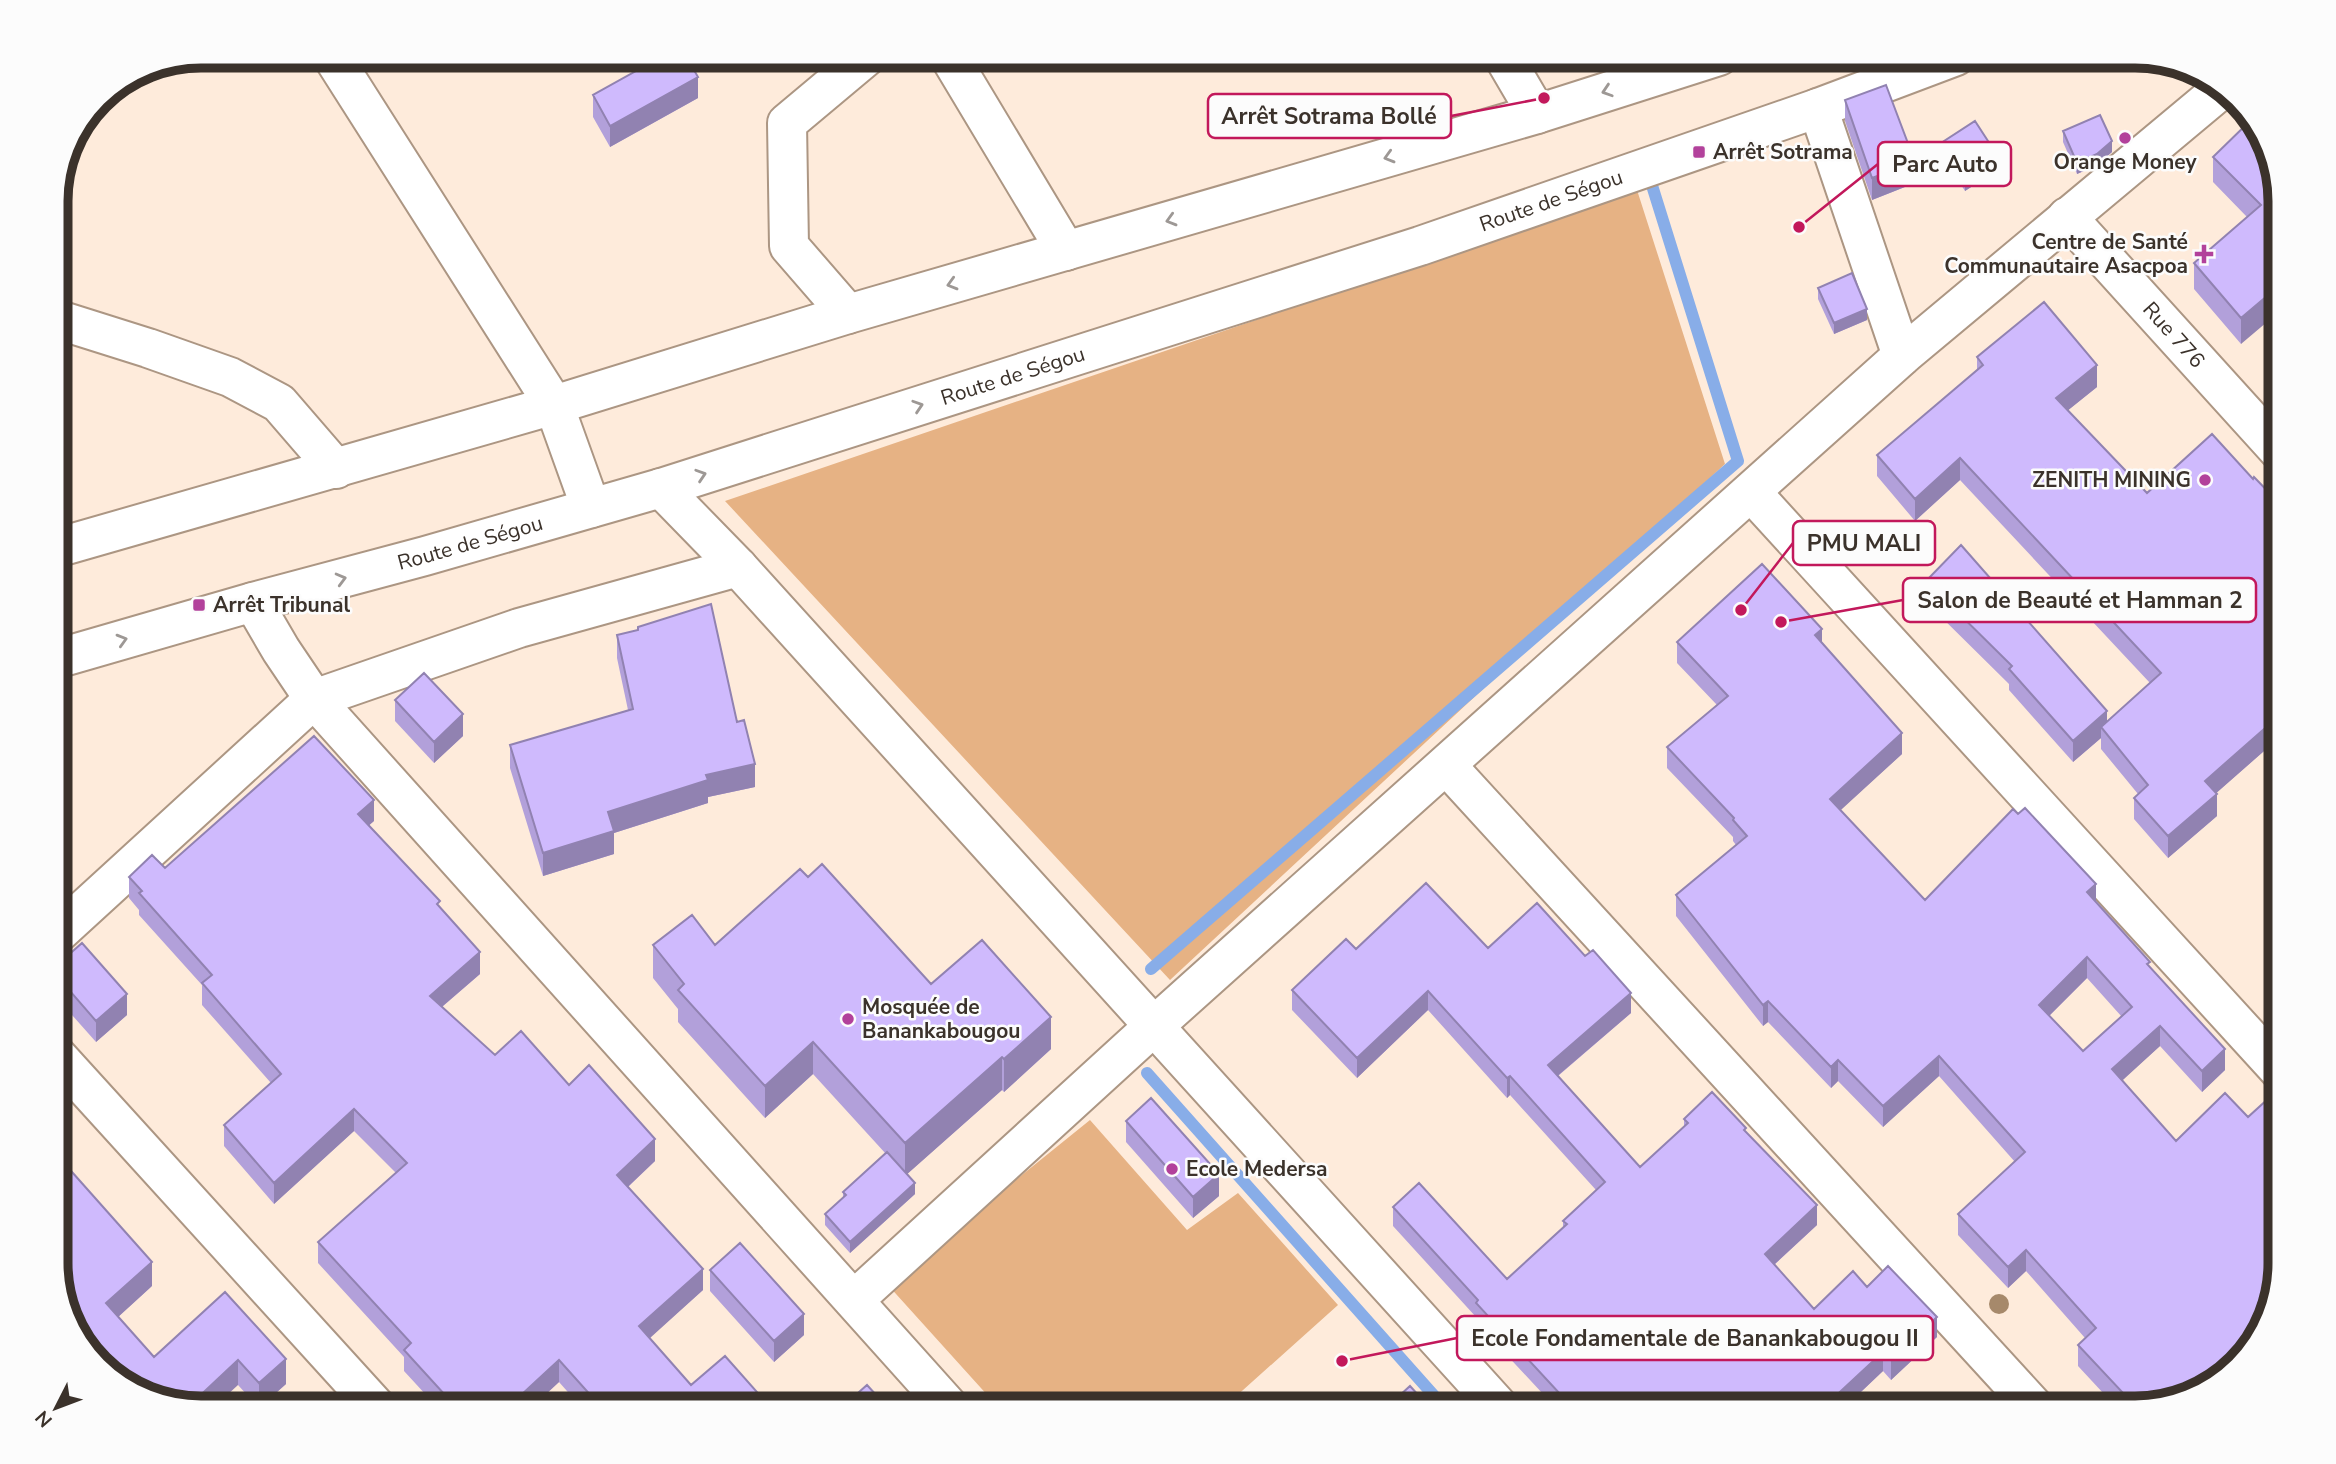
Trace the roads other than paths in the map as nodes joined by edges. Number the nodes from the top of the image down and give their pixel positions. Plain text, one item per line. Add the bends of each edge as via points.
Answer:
1 (1510, 68) edge
2 (1680, 68) edge
3 (1924, 68) edge
4 (340, 69) edge
5 (852, 69) edge
6 (957, 69) edge
7 (2215, 95) edge
8 (1818, 108) junction
9 (1536, 114) junction
10 (2067, 217) junction
11 (1066, 251) junction
12 (848, 314) junction
13 (69, 322) edge
14 (1902, 356) junction
15 (554, 405) junction
16 (2267, 438) edge
17 (336, 469) junction
18 (661, 488) junction
19 (1752, 493) junction
20 (592, 508) junction
21 (69, 544) edge
22 (738, 567) junction
23 (253, 602) junction
24 (69, 655) edge
25 (314, 699) junction
26 (1447, 766) junction
27 (69, 923) edge
28 (1154, 1026) junction
29 (2268, 1058) edge
30 (69, 1069) edge
31 (853, 1300) junction
32 (366, 1396) edge
33 (939, 1396) edge
34 (1489, 1396) edge
35 (2024, 1396) edge

1 - 9 main road
2 -> 9 main road
3 - 8 main road, Route de Ségou
4 - 15 main road
5 - 12 main road via 787,123 789,246
6 - 11 main road
7 - 10 main road
8 - 14 main road
18 -> 8 main road, Route de Ségou via 1406,251
9 -> 11 main road
10 - 14 main road
10 - 16 main road, Rue 776
11 -> 12 main road
12 - 15 main road
13 - 17 main road via 229,377 279,403
14 - 19 main road
15 - 17 main road
15 - 20 main road
17 - 21 main road
18 - 20 main road, Route de Ségou
18 - 22 main road
19 - 26 main road
19 - 29 main road
23 -> 20 main road, Route de Ségou
22 - 25 main road via 519,628
22 - 28 main road
24 -> 23 main road, Route de Ségou
23 - 25 main road
25 - 27 main road
25 - 31 main road
26 - 28 main road
26 - 35 main road
28 - 31 main road
28 - 34 main road
30 - 32 main road
31 - 33 main road

